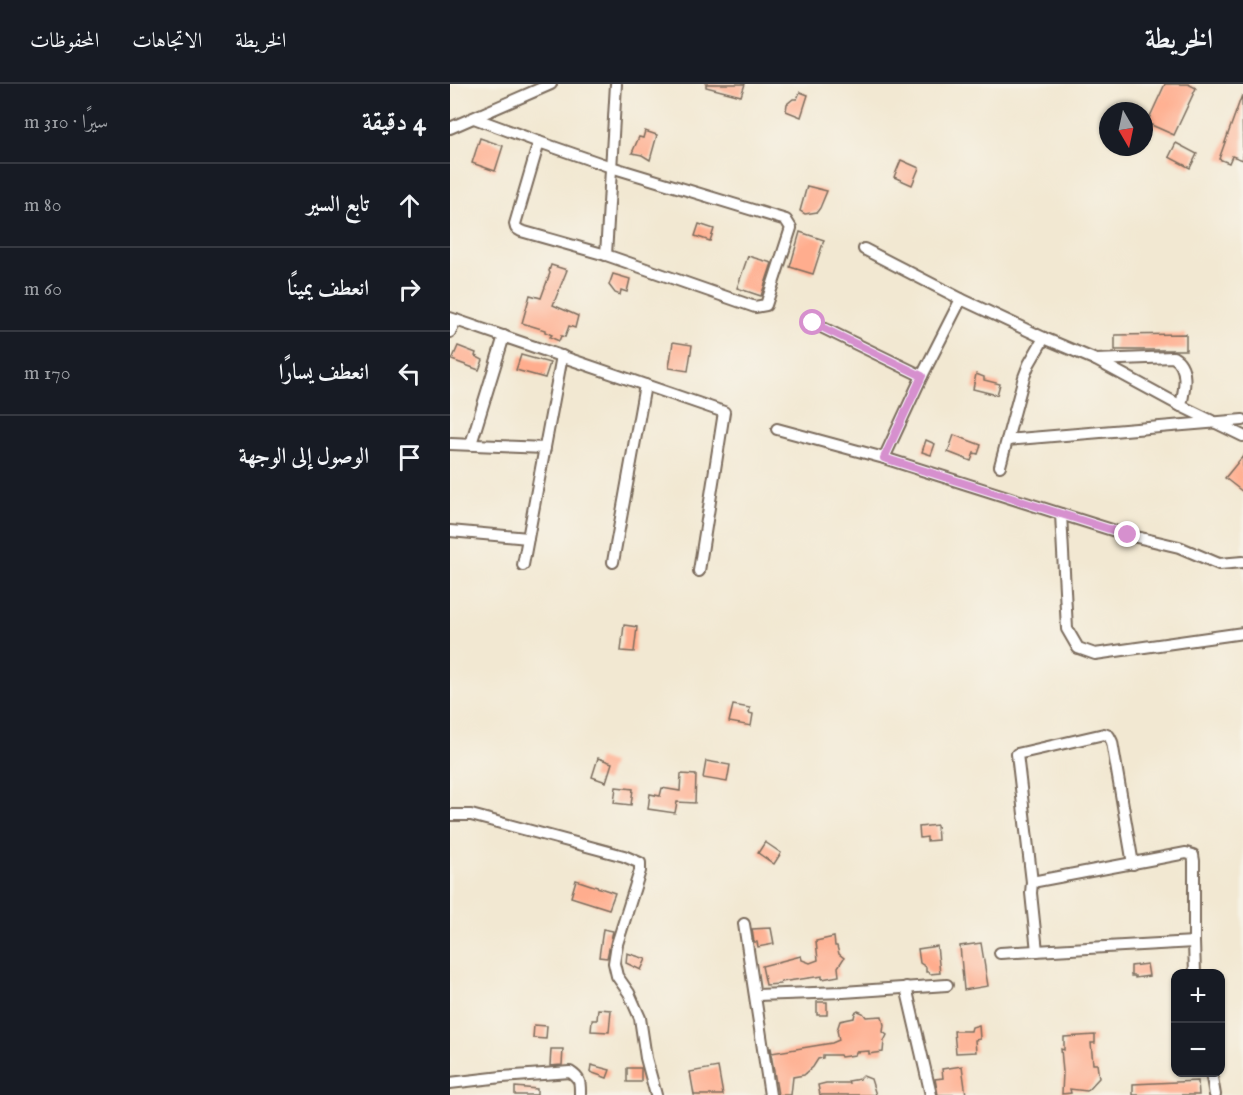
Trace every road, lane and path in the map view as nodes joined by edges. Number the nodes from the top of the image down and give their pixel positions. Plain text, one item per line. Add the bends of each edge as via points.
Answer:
1 (616, 84) edge
2 (544, 85) edge
3 (474, 118) junction
4 (450, 129) edge
5 (539, 142) junction
6 (611, 168) junction
7 (864, 249) dead end
8 (606, 255) junction
9 (961, 299) junction
10 (453, 319) edge
11 (813, 323) dead end
12 (450, 332) edge
13 (504, 336) junction
14 (1044, 338) junction
15 (562, 356) junction
16 (1096, 360) junction
17 (922, 376) junction
18 (645, 385) junction
19 (1181, 406) junction
20 (1243, 420) edge
21 (1212, 422) junction
22 (777, 429) dead end
23 (1243, 436) edge
24 (1007, 440) junction
25 (450, 444) edge
26 (471, 444) junction
27 (545, 447) junction
28 (884, 458) junction
29 (1000, 466) dead end
30 (1061, 514) junction
31 (450, 531) edge
32 (528, 538) junction
33 (613, 562) dead end
34 (1243, 562) edge
35 (523, 565) dead end
36 (699, 571) dead end
37 (1243, 633) edge
38 (450, 814) edge
39 (1133, 864) junction
40 (1032, 882) junction
41 (744, 924) dead end
42 (1194, 942) junction
43 (1037, 951) junction
44 (1000, 953) dead end
45 (1195, 969) edge
46 (947, 985) dead end
47 (906, 987) junction
48 (756, 995) junction
49 (1212, 1077) edge
50 (450, 1083) edge
51 (580, 1095) edge
52 (656, 1095) edge
53 (771, 1095) edge
54 (931, 1095) edge
55 (1215, 1095) edge

1 - 6 street
2 - 3 street
3 - 4 street
3 - 5 street
5 - 6 street
5 - 8 street via 516,228
6 - 8 street
6 - 8 street via 786,220 790,228 768,301 760,307
7 - 9 street
9 - 14 street
9 - 17 street
10 - 12 street
10 - 13 street
11 - 17 street
13 - 15 street
13 - 26 street
14 - 16 street
14 - 24 street via 1024,377
15 - 18 street
15 - 27 street
16 - 19 street
16 - 19 street via 1173,357 1184,372
17 - 28 street
18 - 33 street
18 - 36 street via 724,412
19 - 21 street
20 - 21 street
21 - 23 street
21 - 24 street
22 - 28 street
24 - 29 street
25 - 26 street
26 - 27 street
27 - 32 street
28 - 30 street
30 - 34 street via 1179,548 1219,564
30 - 37 street via 1067,629 1078,648 1095,654
31 - 32 street
32 - 35 street
38 - 52 street via 471,815 624,855 640,863 614,963 640,1018
39 - 40 street
39 - 40 street via 1112,742 1104,734 1017,754
39 - 42 street via 1192,855
40 - 43 street
41 - 48 street
42 - 43 street
42 - 45 street
43 - 44 street
46 - 47 street
47 - 48 street
47 - 54 street
48 - 53 street
49 - 55 street
50 - 51 street via 570,1072 580,1082

